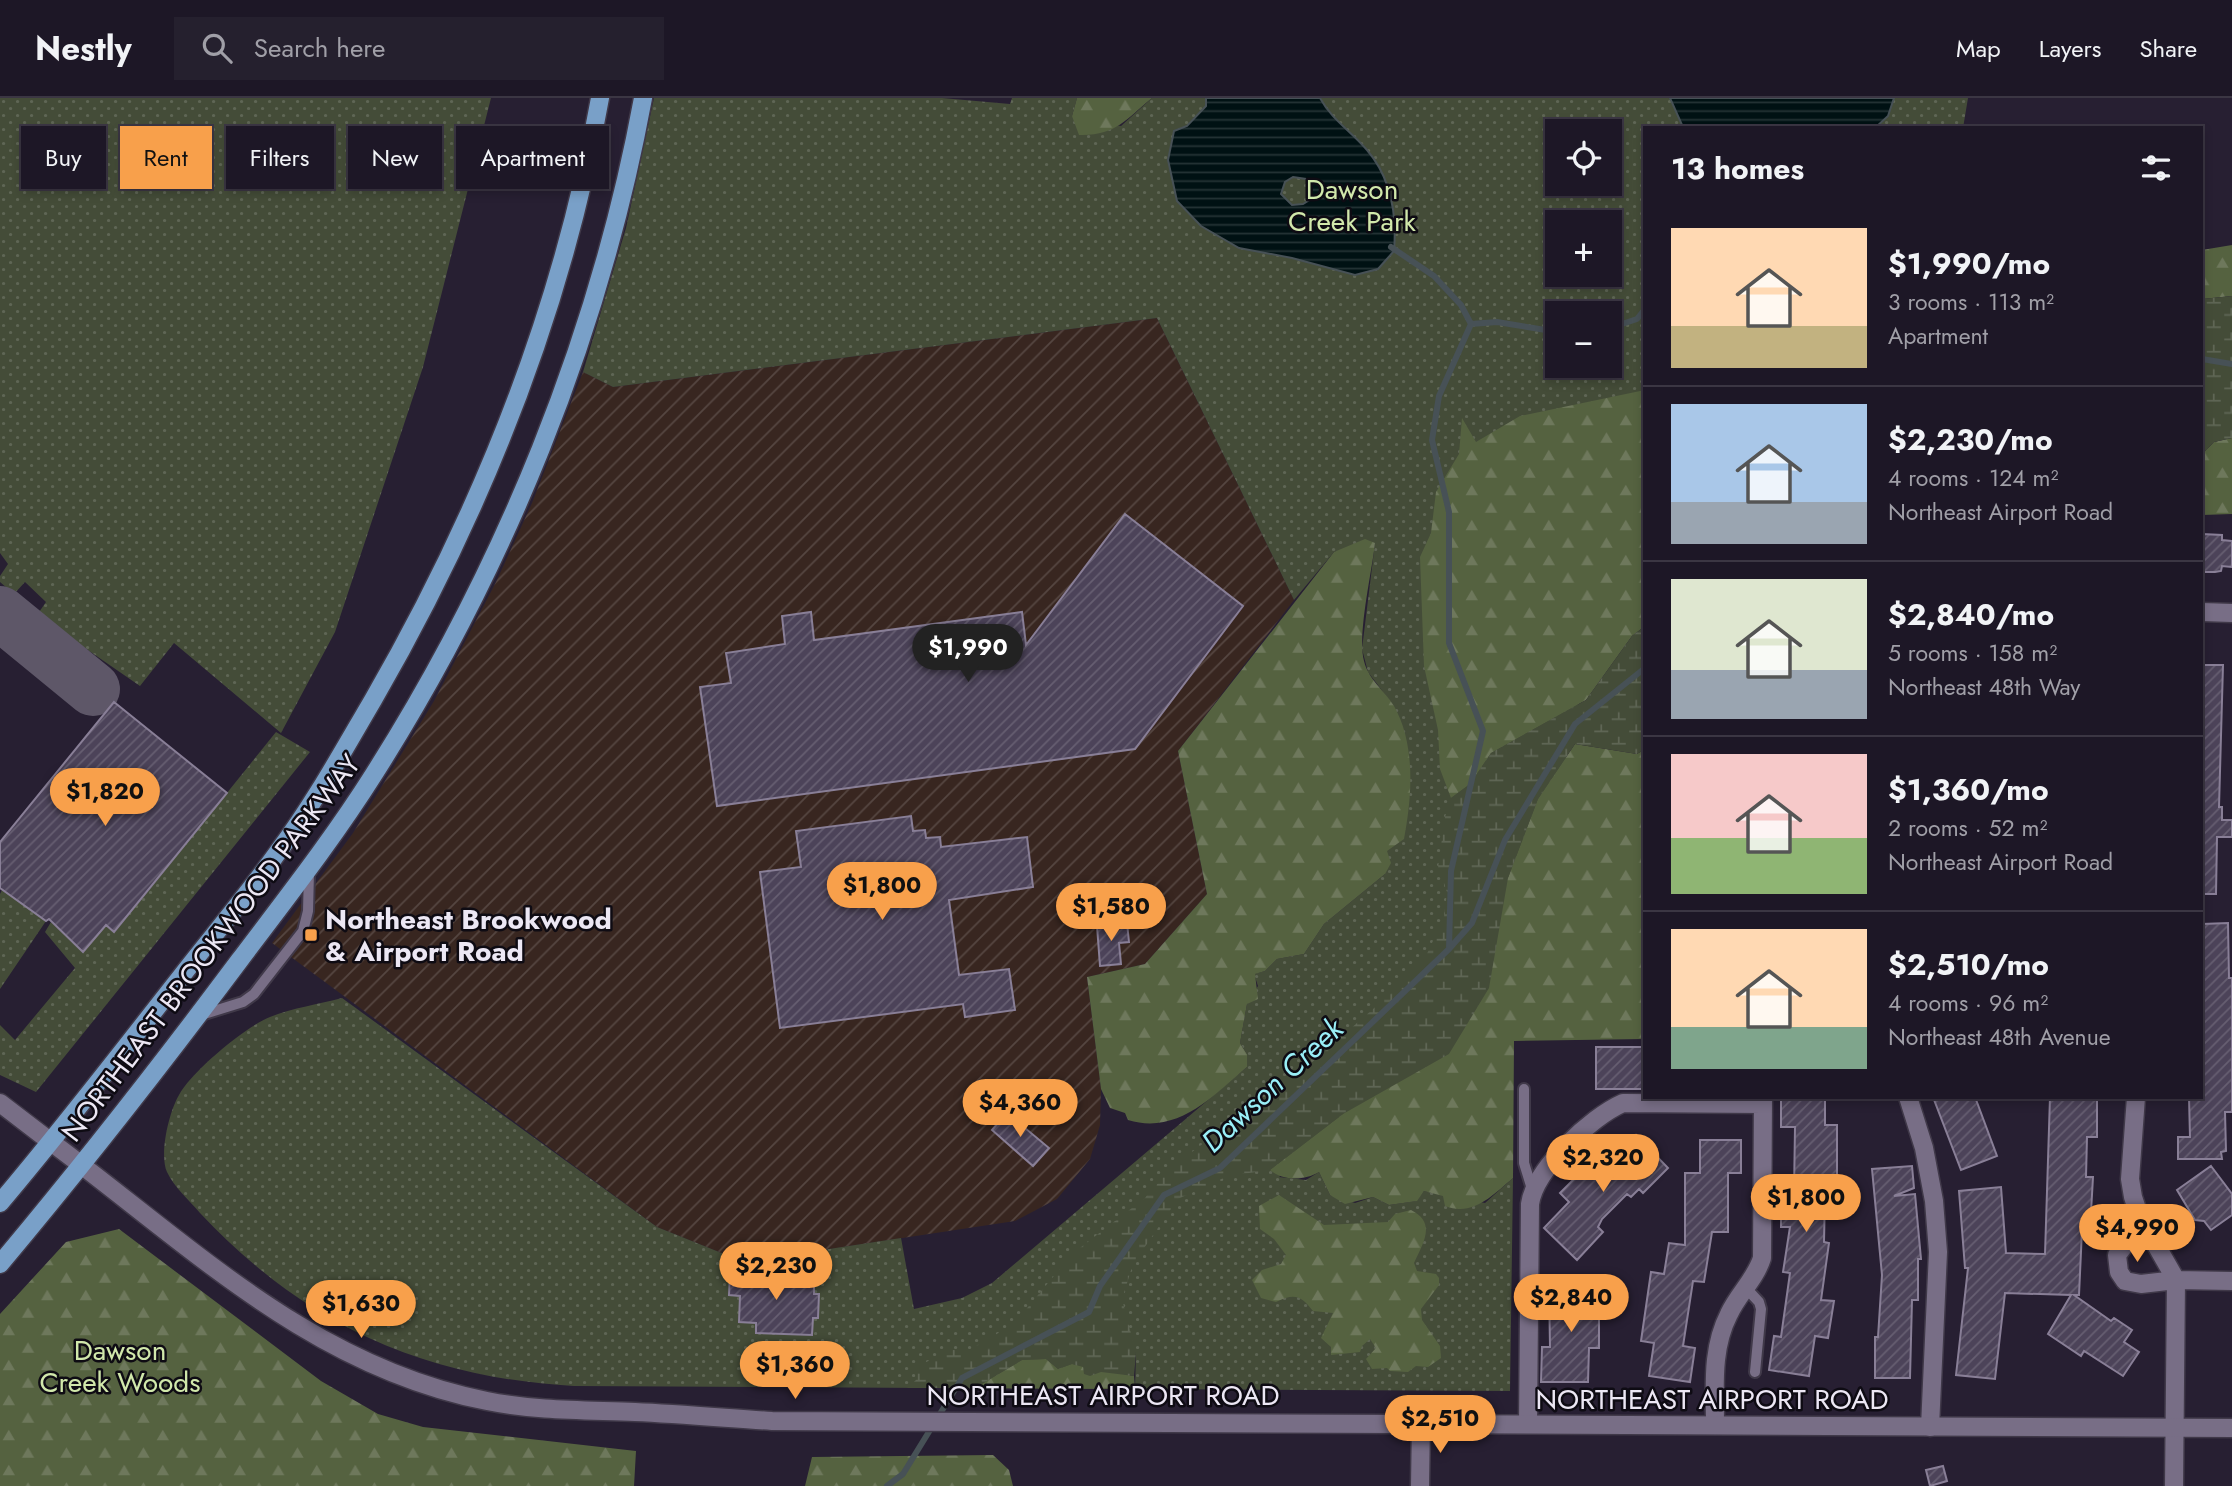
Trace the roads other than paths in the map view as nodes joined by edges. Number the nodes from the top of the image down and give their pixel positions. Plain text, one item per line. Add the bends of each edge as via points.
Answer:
1 (600, 98) edge
2 (643, 98) edge
3 (2203, 612) edge
4 (2232, 613) edge
5 (309, 869) junction
6 (198, 1015) junction
7 (1524, 1089) dead end
8 (1909, 1099) edge
9 (2136, 1099) edge
10 (1763, 1100) edge
11 (0, 1103) edge
12 (51, 1142) junction
13 (83, 1165) junction
14 (1532, 1189) junction
15 (0, 1203) edge
16 (2143, 1222) junction
17 (0, 1264) edge
18 (2176, 1280) junction
19 (2232, 1281) edge
20 (1746, 1288) junction
21 (1755, 1372) dead end
22 (1421, 1423) junction
23 (1528, 1424) junction
24 (1715, 1425) junction
25 (1930, 1427) junction
26 (2174, 1427) junction
27 (2232, 1428) edge
28 (1420, 1486) edge
29 (2174, 1486) edge

1 - 12 main road, NORTHEAST BROOKWOOD PARKWAY via 564,253 523,382 462,530 396,660 279,851
2 - 5 main road, NORTHEAST BROOKWOOD PARKWAY via 599,281 541,447 506,529 403,726
3 - 4 street
5 - 6 main road, NORTHEAST BROOKWOOD PARKWAY
5 - 6 lane via 303,931 254,994 243,1002
6 - 13 main road, NORTHEAST BROOKWOOD PARKWAY
7 - 14 lane via 1524,1163
8 - 25 street via 1934,1200 1938,1252
9 - 16 street via 2130,1179
10 - 14 street via 1623,1103 1606,1110 1542,1172
10 - 20 street via 1762,1258
11 - 12 street, NORTHEAST AIRPORT ROAD
12 - 13 street, NORTHEAST AIRPORT ROAD
12 - 15 main road, NORTHEAST BROOKWOOD PARKWAY
13 - 17 main road, NORTHEAST BROOKWOOD PARKWAY
13 - 22 street, NORTHEAST AIRPORT ROAD via 265,1305 349,1356 441,1390 536,1409 772,1421
14 - 23 street
16 - 18 street
16 - 18 street via 2117,1255 2119,1272 2134,1284
18 - 19 street
18 - 26 street
20 - 21 lane via 1761,1309
20 - 24 street via 1729,1312 1716,1352
22 - 23 street, NORTHEAST AIRPORT ROAD
22 - 28 street
23 - 24 street, NORTHEAST AIRPORT ROAD
24 - 25 street, NORTHEAST AIRPORT ROAD
25 - 26 street, NORTHEAST AIRPORT ROAD
26 - 27 street, NORTHEAST AIRPORT ROAD
26 - 29 street

